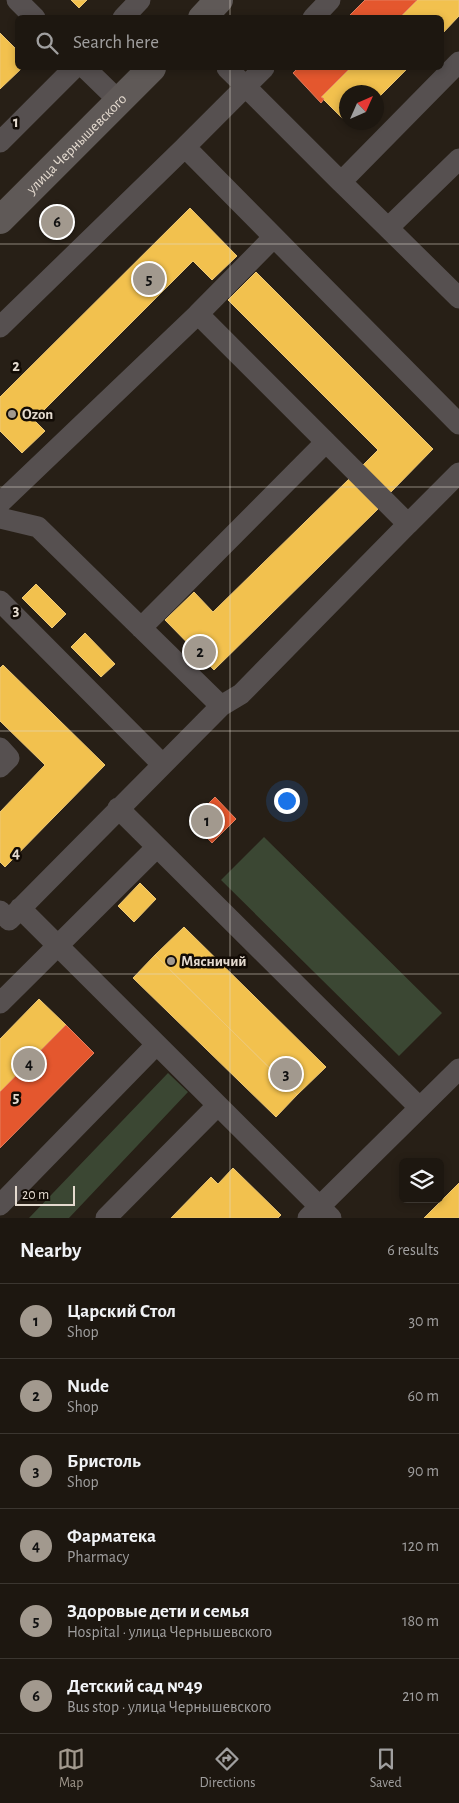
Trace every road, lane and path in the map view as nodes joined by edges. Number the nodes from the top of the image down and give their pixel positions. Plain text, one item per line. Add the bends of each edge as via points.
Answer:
1 (17, 0) edge
2 (140, 0) edge
3 (220, 0) edge
4 (330, 0) edge
5 (32, 15) edge
6 (126, 15) edge
7 (205, 15) edge
8 (316, 15) edge
9 (459, 62) edge
10 (72, 70) edge
11 (87, 70) edge
12 (150, 70) edge
13 (229, 70) edge
14 (262, 70) edge
15 (246, 86) junction
16 (119, 101) junction
17 (0, 142) edge
18 (184, 147) junction
19 (459, 159) edge
20 (341, 182) junction
21 (0, 220) edge
22 (388, 228) junction
23 (274, 237) junction
24 (459, 298) edge
25 (198, 314) junction
26 (0, 327) edge
27 (459, 424) edge
28 (326, 442) junction
29 (459, 473) edge
30 (0, 503) edge
31 (0, 518) edge
32 (408, 524) junction
33 (0, 601) edge
34 (141, 628) junction
35 (221, 706) junction
36 (0, 748) edge
37 (162, 764) junction
38 (0, 767) edge
39 (118, 808) junction
40 (157, 847) junction
41 (7, 917) edge
42 (57, 946) junction
43 (0, 1003) edge
44 (156, 1045) junction
45 (459, 1069) edge
46 (217, 1106) junction
47 (419, 1107) junction
48 (0, 1205) edge
49 (319, 1214) edge
50 (106, 1218) edge

1 - 5 lane
2 - 6 lane
3 - 7 main road
4 - 8 lane
9 - 20 lane
10 - 17 lane
11 - 16 lane
12 - 16 main road, улица Чернышевского
13 - 15 lane
14 - 15 lane
15 - 18 lane
15 - 20 lane
16 - 21 main road, улица Чернышевского
18 - 23 lane
18 - 26 lane
19 - 22 lane
20 - 22 lane
22 - 24 lane
23 - 25 lane
23 - 27 lane
25 - 28 lane
25 - 30 lane
28 - 32 lane
28 - 34 lane
29 - 32 lane
31 - 34 lane via 38,527
32 - 35 lane via 241,694
33 - 37 lane
34 - 35 lane
35 - 37 lane
36 - 38 lane via 9,758
37 - 39 lane
39 - 40 lane
39 - 41 lane
40 - 42 lane
40 - 47 lane
41 - 42 lane
42 - 43 lane
42 - 44 lane
44 - 46 lane
44 - 48 lane
45 - 47 lane
46 - 49 lane
46 - 50 lane
47 - 49 lane

